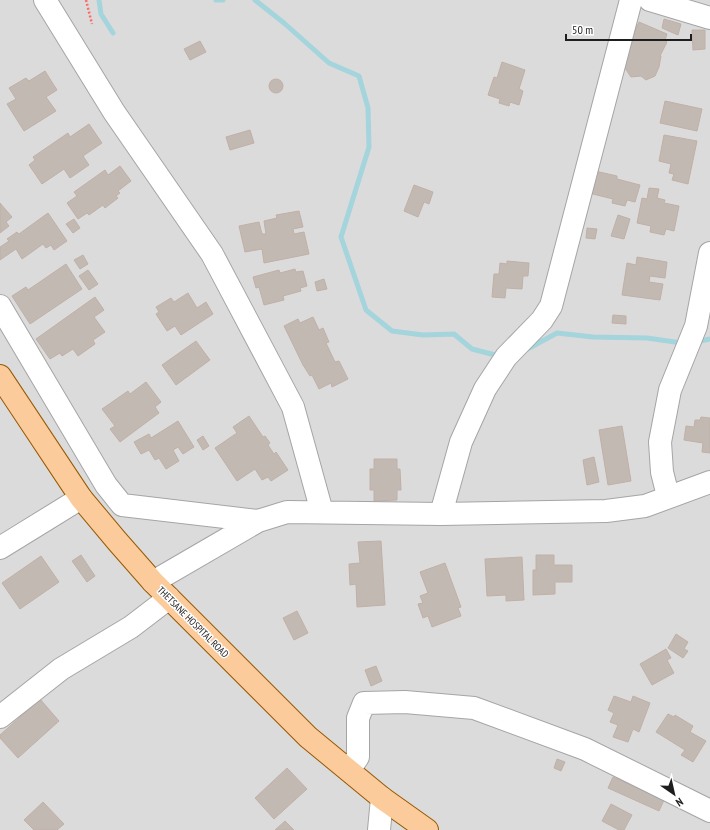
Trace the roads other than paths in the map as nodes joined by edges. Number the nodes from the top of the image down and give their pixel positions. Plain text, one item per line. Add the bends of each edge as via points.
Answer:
1 (45, 0) edge
2 (631, 0) edge
3 (650, 0) edge
4 (710, 18) edge
5 (710, 253) edge
6 (0, 306) edge
7 (0, 376) edge
8 (710, 482) edge
9 (668, 496) junction
10 (81, 498) junction
11 (322, 512) junction
12 (441, 514) junction
13 (258, 521) junction
14 (0, 548) edge
15 (153, 582) junction
16 (169, 598) junction
17 (0, 717) edge
18 (349, 770) junction
19 (382, 798) junction
20 (708, 817) edge
21 (379, 830) edge
22 (427, 830) edge

1 - 11 street via 114,112 212,254 293,407
2 - 12 street via 551,306 542,320 506,357 485,388 461,442
3 - 4 street
5 - 9 street via 696,326 670,390 660,442 662,472
6 - 13 street via 106,485 122,505
7 - 10 main road, THETSANE HOSPITAL ROAD
8 - 9 street
9 - 12 street via 645,506 606,511
10 - 14 street
10 - 15 main road, THETSANE HOSPITAL ROAD
11 - 12 street
11 - 13 street via 287,512
13 - 15 street
15 - 16 main road, THETSANE HOSPITAL ROAD
16 - 17 street via 131,627 55,674
16 - 18 main road, THETSANE HOSPITAL ROAD via 308,737
18 - 19 main road, THETSANE HOSPITAL ROAD
18 - 20 street via 358,757 358,718 364,703 405,702 474,708 585,749
19 - 21 street
19 - 22 main road, THETSANE HOSPITAL ROAD

